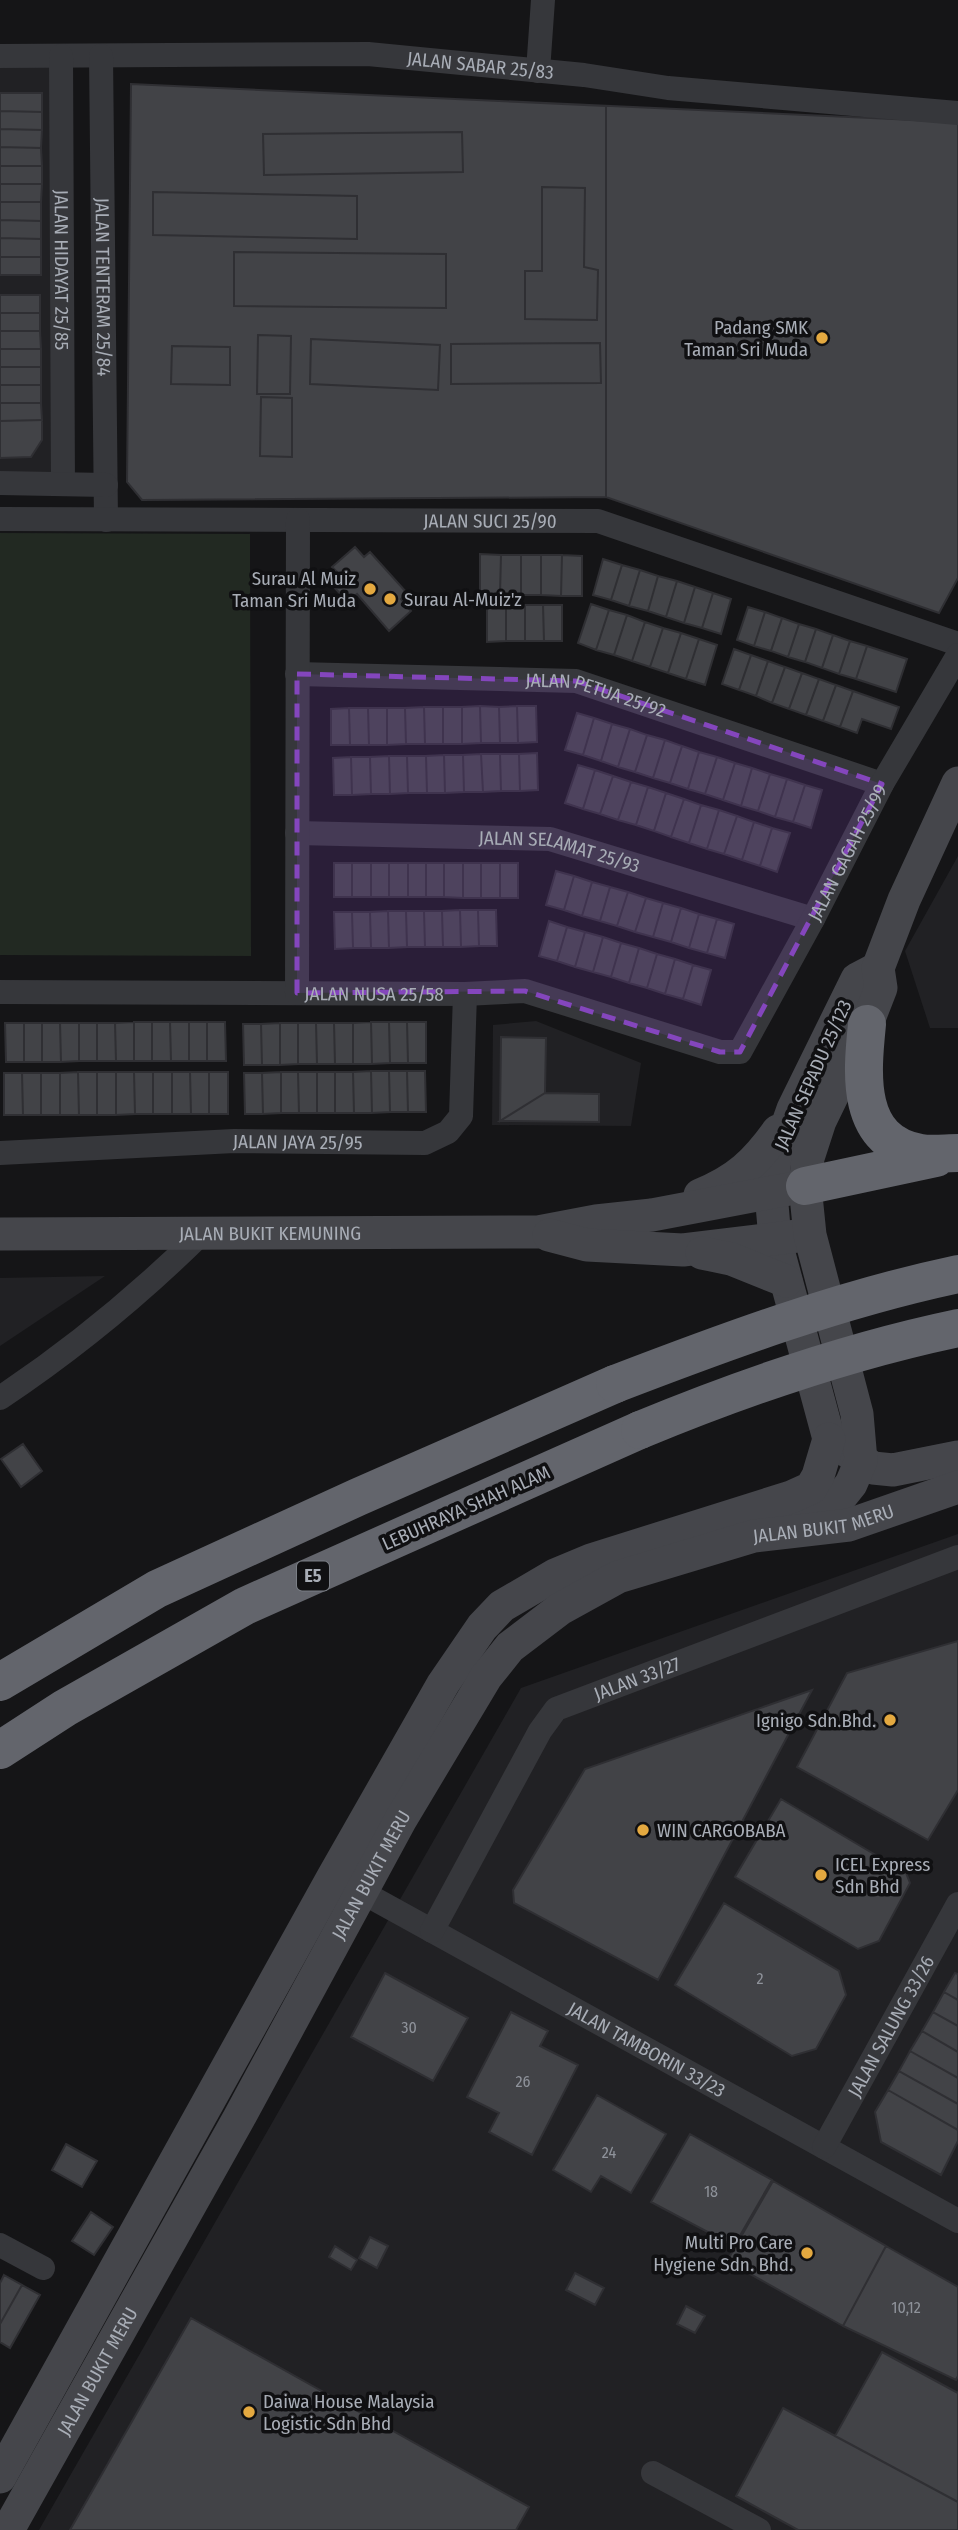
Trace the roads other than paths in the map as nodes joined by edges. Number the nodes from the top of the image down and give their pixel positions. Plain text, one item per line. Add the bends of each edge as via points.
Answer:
1 (543, 0) edge
2 (0, 56) edge
3 (61, 56) junction
4 (101, 56) junction
5 (538, 71) junction
6 (958, 113) edge
7 (0, 483) edge
8 (63, 484) junction
9 (106, 485) junction
10 (0, 519) edge
11 (106, 520) junction
12 (298, 520) junction
13 (958, 644) edge
14 (958, 655) edge
15 (297, 674) junction
16 (958, 783) edge
17 (882, 784) junction
18 (297, 833) junction
19 (813, 919) junction
20 (878, 968) junction
21 (0, 992) edge
22 (297, 993) junction
23 (465, 994) junction
24 (867, 1024) junction
25 (740, 1052) joint
26 (793, 1109) junction
27 (0, 1153) edge
28 (958, 1153) edge
29 (788, 1189) junction
30 (652, 1215) junction
31 (538, 1232) junction
32 (0, 1234) edge
33 (201, 1234) junction
34 (810, 1235) junction
35 (775, 1238) junction
36 (683, 1250) junction
37 (958, 1274) edge
38 (786, 1281) junction
39 (958, 1328) edge
40 (0, 1398) edge
41 (829, 1439) junction
42 (958, 1457) edge
43 (861, 1461) junction
44 (958, 1487) edge
45 (754, 1536) junction
46 (958, 1558) edge
47 (0, 1682) edge
48 (0, 1749) edge
49 (333, 1877) junction
50 (362, 1893) junction
51 (958, 1904) edge
52 (432, 1931) junction
53 (824, 2147) junction
54 (958, 2221) edge
55 (0, 2245) edge
56 (43, 2268) dead end
57 (653, 2473) dead end
58 (0, 2477) edge
59 (8, 2530) edge
60 (759, 2530) edge

1 - 5 street
2 - 3 street, JALAN SABAR 25/83
3 - 4 street, JALAN SABAR 25/83
3 - 8 street, JALAN HIDAYAT 25/85
4 - 5 street, JALAN SABAR 25/83 via 368,54
4 - 9 street, JALAN TENTERAM 25/84
5 - 6 street, JALAN SABAR 25/83 via 668,88
7 - 8 street
8 - 9 street
9 - 11 street, JALAN TENTERAM 25/84
10 - 11 street, JALAN SUCI 25/90
11 - 12 street, JALAN SUCI 25/90
12 - 13 street, JALAN SUCI 25/90 via 598,521
12 - 15 street
14 - 17 street, JALAN GAGAH 25/99
15 - 17 street, JALAN PETUA 25/92 via 576,681
15 - 18 street
16 - 20 main road, JALAN SEPADU 25/123
17 - 19 street, JALAN GAGAH 25/99
18 - 19 street, JALAN SELAMAT 25/93 via 550,839
18 - 22 street
19 - 25 street, JALAN GAGAH 25/99
20 - 24 main road, JALAN SEPADU 25/123 via 881,988
20 - 26 main road, JALAN SEPADU 25/123 via 857,979
21 - 22 street, JALAN NUSA 25/58
22 - 23 street, JALAN NUSA 25/58
23 - 25 street, JALAN NUSA 25/58 via 525,991 720,1052
23 - 27 street, JALAN JAYA 25/95 via 461,1116 448,1132 425,1143 234,1141
24 - 28 highway via 862,1073 866,1106 877,1128 897,1145 920,1153
24 - 29 main road, JALAN SEPADU 25/123 via 820,1121 808,1158
26 - 29 main road, JALAN SEPADU 25/123 via 775,1160
26 - 30 main road via 761,1156 739,1175
28 - 29 highway
29 - 30 main road, JALAN BUKIT KEMUNING
29 - 34 main road, JALAN SEPADU 25/123
29 - 35 main road, JALAN SEPADU 25/123
30 - 31 main road, JALAN BUKIT KEMUNING
31 - 33 main road, JALAN BUKIT KEMUNING
31 - 36 main road, JALAN BUKIT KEMUNING via 587,1245
32 - 33 main road, JALAN BUKIT KEMUNING
33 - 40 street via 126,1304
34 - 35 main road, JALAN BUKIT KEMUNING
34 - 43 main road, JALAN SEPADU 25/123 via 858,1414
35 - 36 main road, JALAN BUKIT KEMUNING
35 - 38 main road
36 - 38 main road via 731,1259
37 - 47 highway, bridge via 847,1302 615,1384 157,1589
38 - 41 main road
39 - 48 highway, LEBUHRAYA SHAH ALAM / E5, bridge via 886,1343 709,1401 640,1430 245,1606
41 - 43 main road
41 - 49 main road, JALAN BUKIT MERU via 811,1488 592,1560 502,1606 443,1684
42 - 43 main road via 893,1470
43 - 45 main road via 844,1494 825,1512
44 - 45 main road, JALAN BUKIT MERU via 849,1525
45 - 50 main road, JALAN BUKIT MERU via 618,1577 560,1609 510,1647 486,1677
46 - 52 street, JALAN 33/27 via 556,1709
49 - 50 street, JALAN TAMBORIN 33/23
49 - 58 main road, JALAN BUKIT MERU
50 - 52 street, JALAN TAMBORIN 33/23
50 - 59 main road, JALAN BUKIT MERU
51 - 53 street, JALAN SALUNG 33/26
52 - 53 street, JALAN TAMBORIN 33/23
53 - 54 street, JALAN TAMBORIN 33/23
55 - 56 street
57 - 60 street

